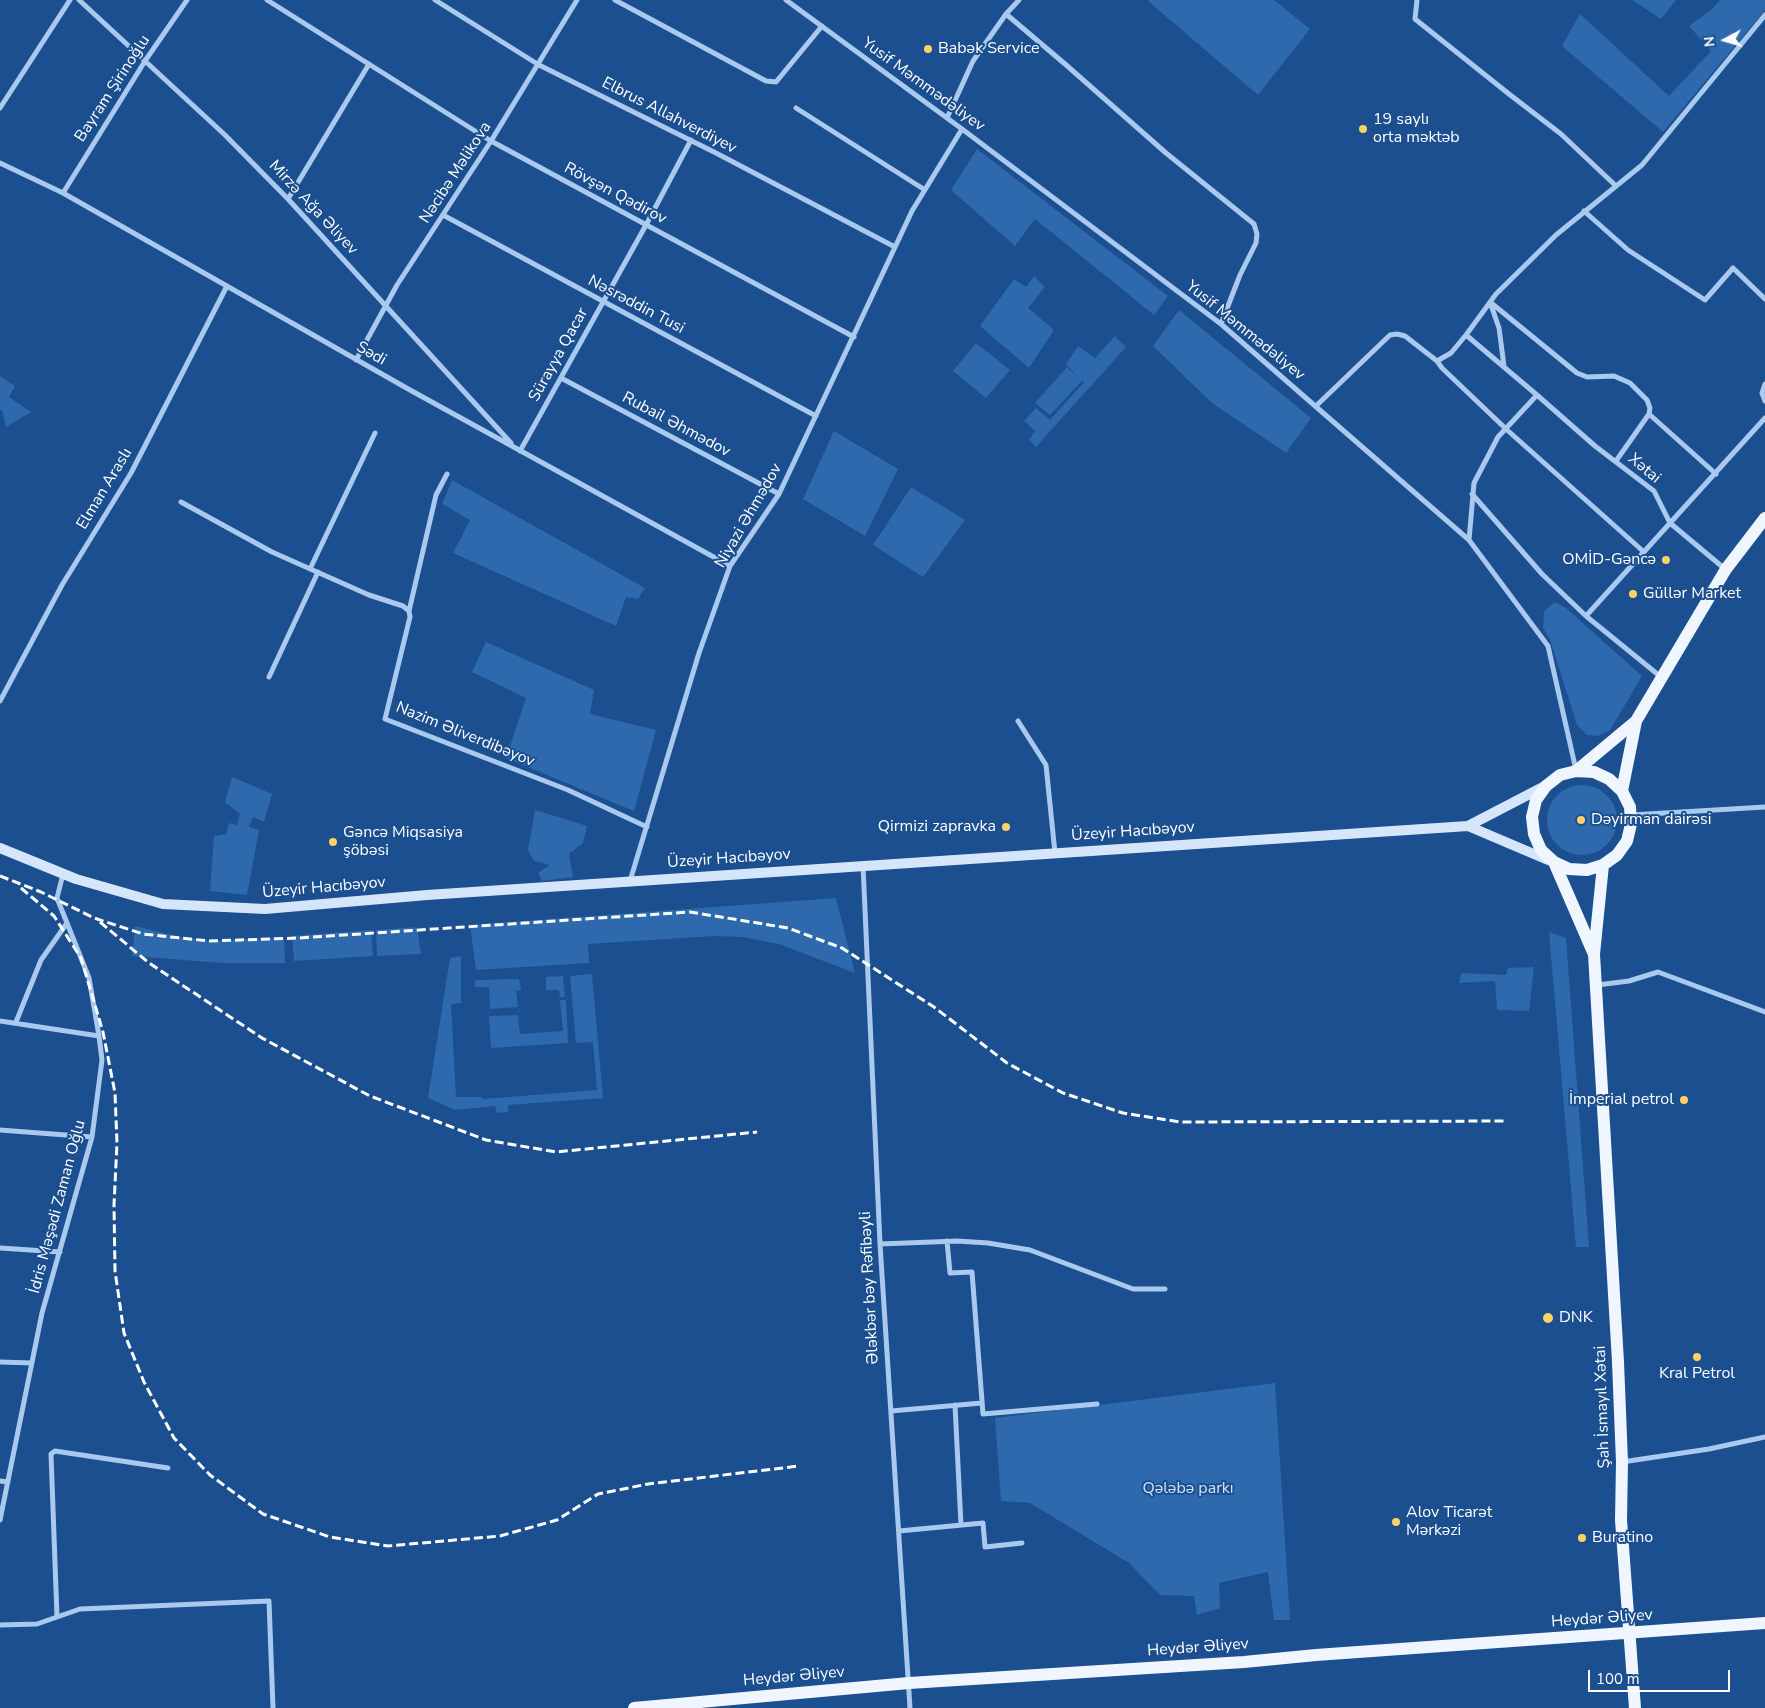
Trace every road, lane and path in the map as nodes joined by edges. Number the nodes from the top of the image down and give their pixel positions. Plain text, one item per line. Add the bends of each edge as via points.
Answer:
1 (70, 0) edge
2 (79, 0) edge
3 (187, 0) edge
4 (268, 0) edge
5 (435, 0) edge
6 (577, 0) edge
7 (615, 0) edge
8 (786, 0) edge
9 (1019, 0) edge
10 (1417, 0) edge
11 (1006, 14) junction
12 (1765, 15) edge
13 (822, 26) junction
14 (145, 61) junction
15 (369, 64) junction
16 (539, 65) junction
17 (0, 108) edge
18 (796, 108) dead end
19 (947, 118) junction
20 (962, 129) junction
21 (691, 140) junction
22 (491, 141) junction
23 (0, 163) edge
24 (1616, 186) junction
25 (925, 190) junction
26 (63, 193) junction
27 (288, 199) junction
28 (1584, 211) junction
29 (443, 215) junction
30 (646, 225) junction
31 (895, 247) junction
32 (227, 286) junction
33 (1765, 298) edge
34 (604, 301) junction
35 (1490, 302) junction
36 (386, 304) junction
37 (1221, 324) junction
38 (1466, 335) junction
39 (854, 336) junction
40 (356, 360) junction
41 (1438, 361) junction
42 (1504, 367) junction
43 (561, 378) junction
44 (1765, 384) edge
45 (1537, 394) junction
46 (1765, 401) edge
47 (1316, 406) junction
48 (1649, 414) junction
49 (816, 416) junction
50 (1765, 418) edge
51 (1506, 429) junction
52 (375, 432) dead end
53 (514, 448) junction
54 (520, 451) junction
55 (1616, 461) junction
56 (446, 474) dead end
57 (1716, 474) junction
58 (779, 494) junction
59 (1472, 494) junction
60 (181, 502) dead end
61 (1765, 518) edge
62 (1670, 523) junction
63 (1469, 540) junction
64 (1644, 552) junction
65 (730, 566) junction
66 (310, 569) junction
67 (1726, 569) junction
68 (318, 572) junction
69 (409, 611) junction
70 (1586, 616) junction
71 (270, 678) dead end
72 (1662, 678) junction
73 (0, 701) edge
74 (1636, 720) junction
75 (1018, 721) dead end
76 (1576, 771) junction
77 (1546, 786) junction
78 (1622, 791) junction
79 (1765, 807) edge
80 (1630, 815) junction
81 (1468, 826) junction
82 (647, 827) junction
83 (0, 848) edge
84 (1055, 852) junction
85 (1554, 862) junction
86 (862, 865) junction
87 (1604, 865) junction
88 (63, 874) junction
89 (630, 881) junction
90 (67, 923) junction
91 (1594, 954) junction
92 (1596, 985) junction
93 (1765, 1012) edge
94 (0, 1021) edge
95 (16, 1022) junction
96 (99, 1036) junction
97 (0, 1130) edge
98 (92, 1137) junction
99 (948, 1241) junction
100 (880, 1244) junction
101 (0, 1248) edge
102 (60, 1252) junction
103 (1165, 1289) dead end
104 (0, 1362) edge
105 (32, 1363) junction
106 (982, 1403) junction
107 (1097, 1404) dead end
108 (955, 1405) junction
109 (891, 1411) junction
110 (1765, 1437) edge
111 (1622, 1462) junction
112 (168, 1468) dead end
113 (0, 1481) edge
114 (8, 1482) junction
115 (0, 1520) edge
116 (960, 1525) junction
117 (898, 1531) junction
118 (1022, 1543) dead end
119 (58, 1617) junction
120 (1765, 1623) edge
121 (0, 1624) edge
122 (1630, 1633) junction
123 (909, 1683) junction
124 (273, 1708) edge
125 (634, 1708) edge
126 (910, 1708) edge
127 (1635, 1708) edge

1 - 17 street
2 - 14 street, Mirzə Ağa Əliyev
3 - 14 street, Bayram Şirinoğlu
4 - 15 street, Rövşən Qədirov
5 - 16 street, Elbrus Allahverdiyev
6 - 16 street, Nəcibə Məlikova
7 - 13 street via 766,81 780,79
8 - 13 street, Yusif Məmmədəliyev
9 - 11 street
10 - 24 street via 1415,18 1562,134
11 - 19 street via 973,61
11 - 37 street via 1166,153 1254,224 1256,243
12 - 24 street via 1642,165
13 - 19 street, Yusif Məmmədəliyev
14 - 26 street, Bayram Şirinoğlu
14 - 27 street, Mirzə Ağa Əliyev
15 - 22 street, Rövşən Qədirov
15 - 27 street
16 - 21 street, Elbrus Allahverdiyev
16 - 22 street, Nəcibə Məlikova
18 - 25 street
19 - 20 street, Yusif Məmmədəliyev
20 - 25 street, Niyazi Əhmədov
20 - 37 street, Yusif Məmmədəliyev
21 - 30 street, Sürayya Qacar
21 - 31 street, Elbrus Allahverdiyev
22 - 29 street, Nəcibə Məlikova
22 - 30 street, Rövşən Qədirov
23 - 26 street, Sədi
24 - 28 street
25 - 31 street, Niyazi Əhmədov
26 - 32 street, Sədi
27 - 36 street, Mirzə Ağa Əliyev
28 - 33 street via 1628,250 1705,300 1733,268
28 - 35 street via 1556,234
29 - 34 street, Nəsrəddin Tusi
29 - 36 street, Nəcibə Məlikova
30 - 34 street, Sürayya Qacar
30 - 39 street, Rövşən Qədirov
31 - 39 street, Niyazi Əhmədov
32 - 40 street, Sədi
32 - 73 street, Elman Araslı via 131,473 62,585
34 - 43 street, Sürayya Qacar
34 - 49 street, Nəsrəddin Tusi
35 - 38 street
35 - 42 street via 1499,328
35 - 48 street via 1583,376 1614,376 1630,383 1647,400
36 - 40 street, Nəcibə Məlikova
36 - 53 street, Mirzə Ağa Əliyev
37 - 47 street, Yusif Məmmədəliyev
38 - 41 street via 1451,353
38 - 42 street, Xətai
39 - 49 street, Niyazi Əhmədov
40 - 53 street, Sədi
41 - 47 street via 1405,336 1390,335
41 - 51 street
42 - 45 street, Xətai
43 - 54 street, Sürayya Qacar
43 - 58 street, Rubail Əhmədov
44 - 46 street via 1762,393
45 - 51 street
45 - 55 street, Xətai
47 - 63 street, Yusif Məmmədəliyev
48 - 55 street
48 - 57 street
49 - 58 street, Niyazi Əhmədov
50 - 57 street
51 - 59 street via 1483,463
51 - 64 street
52 - 66 street
53 - 54 street, Sədi
54 - 65 street, Sədi
55 - 62 street, Xətai via 1654,491
56 - 69 street via 436,495
57 - 62 street
58 - 65 street, Niyazi Əhmədov
59 - 63 street
59 - 70 street via 1542,574
60 - 66 street via 248,540
61 - 67 main road
62 - 64 street
62 - 67 street, Xətai
63 - 76 street, Yusif Məmmədəliyev via 1548,646
64 - 70 street
65 - 82 street, Niyazi Əhmədov via 699,653
66 - 68 street
67 - 72 main road
68 - 69 street
68 - 71 street
69 - 82 street, Nazim Əliverdibəyov via 385,719 568,790
70 - 72 street
72 - 74 main road
74 - 76 main road
74 - 78 main road
75 - 84 street via 1046,765
76 - 77 main road via 1560,775
76 - 78 main road via 1594,772 1609,779
77 - 81 main road
77 - 85 main road via 1536,800 1532,817 1534,834 1541,850
78 - 80 main road via 1630,807
79 - 80 street
80 - 87 main road via 1627,841
81 - 84 main road, Üzeyir Hacıbəyov
81 - 85 main road
82 - 89 street, Niyazi Əhmədov
83 - 88 main road, Üzeyir Hacıbəyov
84 - 86 main road, Üzeyir Hacıbəyov
85 - 87 main road via 1569,869 1587,870
85 - 91 main road
86 - 89 main road, Üzeyir Hacıbəyov
86 - 100 street, Ələkbər bəy Rəfibəyli
87 - 91 main road
88 - 89 main road, Üzeyir Hacıbəyov via 163,904 265,909
88 - 90 street, İdris Məşədi Zaman Oğlu via 57,898
90 - 95 street via 41,960
90 - 96 street, İdris Məşədi Zaman Oğlu via 89,978
91 - 92 main road, Şah İsmayıl Xətai
92 - 93 street via 1628,981 1658,972
92 - 111 main road, Şah İsmayıl Xətai
94 - 95 street
95 - 96 street
96 - 98 street, İdris Məşədi Zaman Oğlu via 102,1060
97 - 98 street
98 - 102 street, İdris Məşədi Zaman Oğlu
99 - 100 street
99 - 103 street via 1030,1250 1133,1289
99 - 106 street via 950,1273 972,1272
100 - 109 street, Ələkbər bəy Rəfibəyli
101 - 102 street
102 - 105 street, İdris Məşədi Zaman Oğlu via 42,1313
104 - 105 street
105 - 114 street, İdris Məşədi Zaman Oğlu
106 - 107 street via 983,1414
106 - 108 street
108 - 109 street
108 - 116 street
109 - 117 street, Ələkbər bəy Rəfibəyli
110 - 111 street
111 - 122 main road, Şah İsmayıl Xətai via 1621,1520
112 - 119 street via 55,1451 51,1454
113 - 114 street
114 - 115 street, İdris Məşədi Zaman Oğlu
116 - 117 street
116 - 118 street via 983,1523 985,1547
117 - 123 street, Ələkbər bəy Rəfibəyli
119 - 121 street via 37,1624
119 - 124 street via 80,1609 269,1602
120 - 122 main road, Heydər Əliyev
122 - 123 main road, Heydər Əliyev
122 - 127 main road, Şah İsmayıl Xətai
123 - 125 main road, Heydər Əliyev
123 - 126 street, Ələkbər bəy Rəfibəyli

